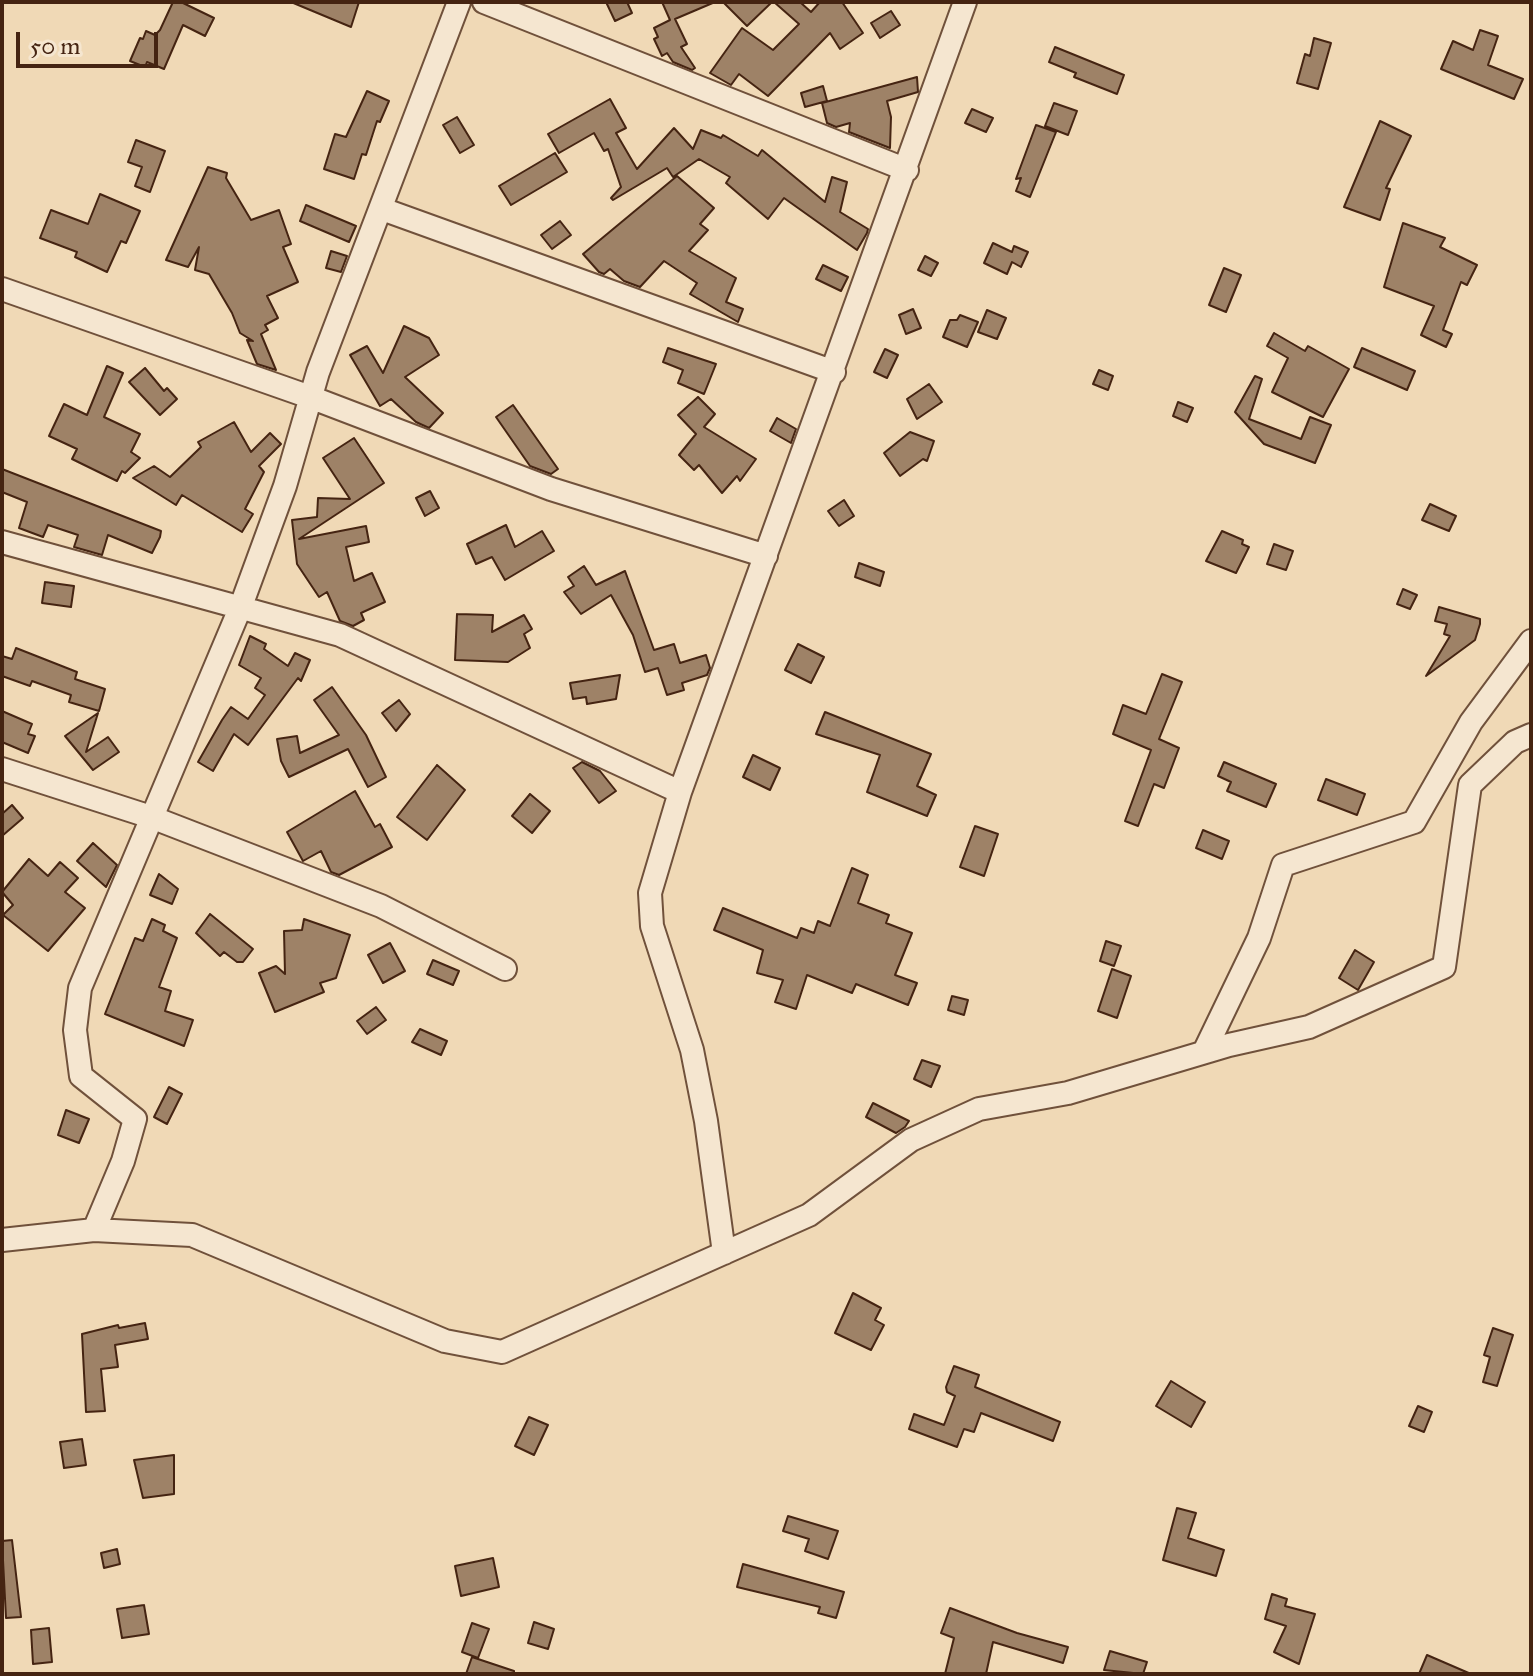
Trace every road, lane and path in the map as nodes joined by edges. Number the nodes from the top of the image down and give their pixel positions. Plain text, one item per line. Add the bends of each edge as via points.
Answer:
1 (459, 2) edge
2 (484, 2) edge
3 (965, 2) edge
4 (907, 170) junction
5 (382, 209) junction
6 (2, 289) edge
7 (834, 372) junction
8 (310, 397) junction
9 (2, 542) edge
10 (766, 556) junction
11 (241, 606) junction
12 (1531, 641) edge
13 (1531, 735) edge
14 (2, 769) edge
15 (680, 792) junction
16 (151, 817) junction
17 (505, 969) dead end
18 (1204, 1052) junction
19 (94, 1230) junction
20 (2, 1240) edge
21 (724, 1253) junction

1 - 5 street
2 - 4 street
3 - 4 street
4 - 7 street
5 - 7 street
5 - 8 street
6 - 8 street
7 - 10 street
8 - 10 street via 551,489
8 - 11 street via 285,486
9 - 11 street
10 - 15 street
11 - 15 street via 340,635
11 - 16 street
12 - 18 street via 1471,722 1414,822 1283,865 1259,938
13 - 18 street via 1515,742 1470,785 1444,967 1309,1027
14 - 16 street
15 - 21 street via 650,893 652,926 692,1050
16 - 17 street via 381,906
16 - 19 street via 80,988 75,1030 81,1076 135,1119
18 - 21 street via 1068,1093 979,1109 911,1140 809,1215
19 - 20 street
19 - 21 street via 192,1235 445,1341 502,1352

